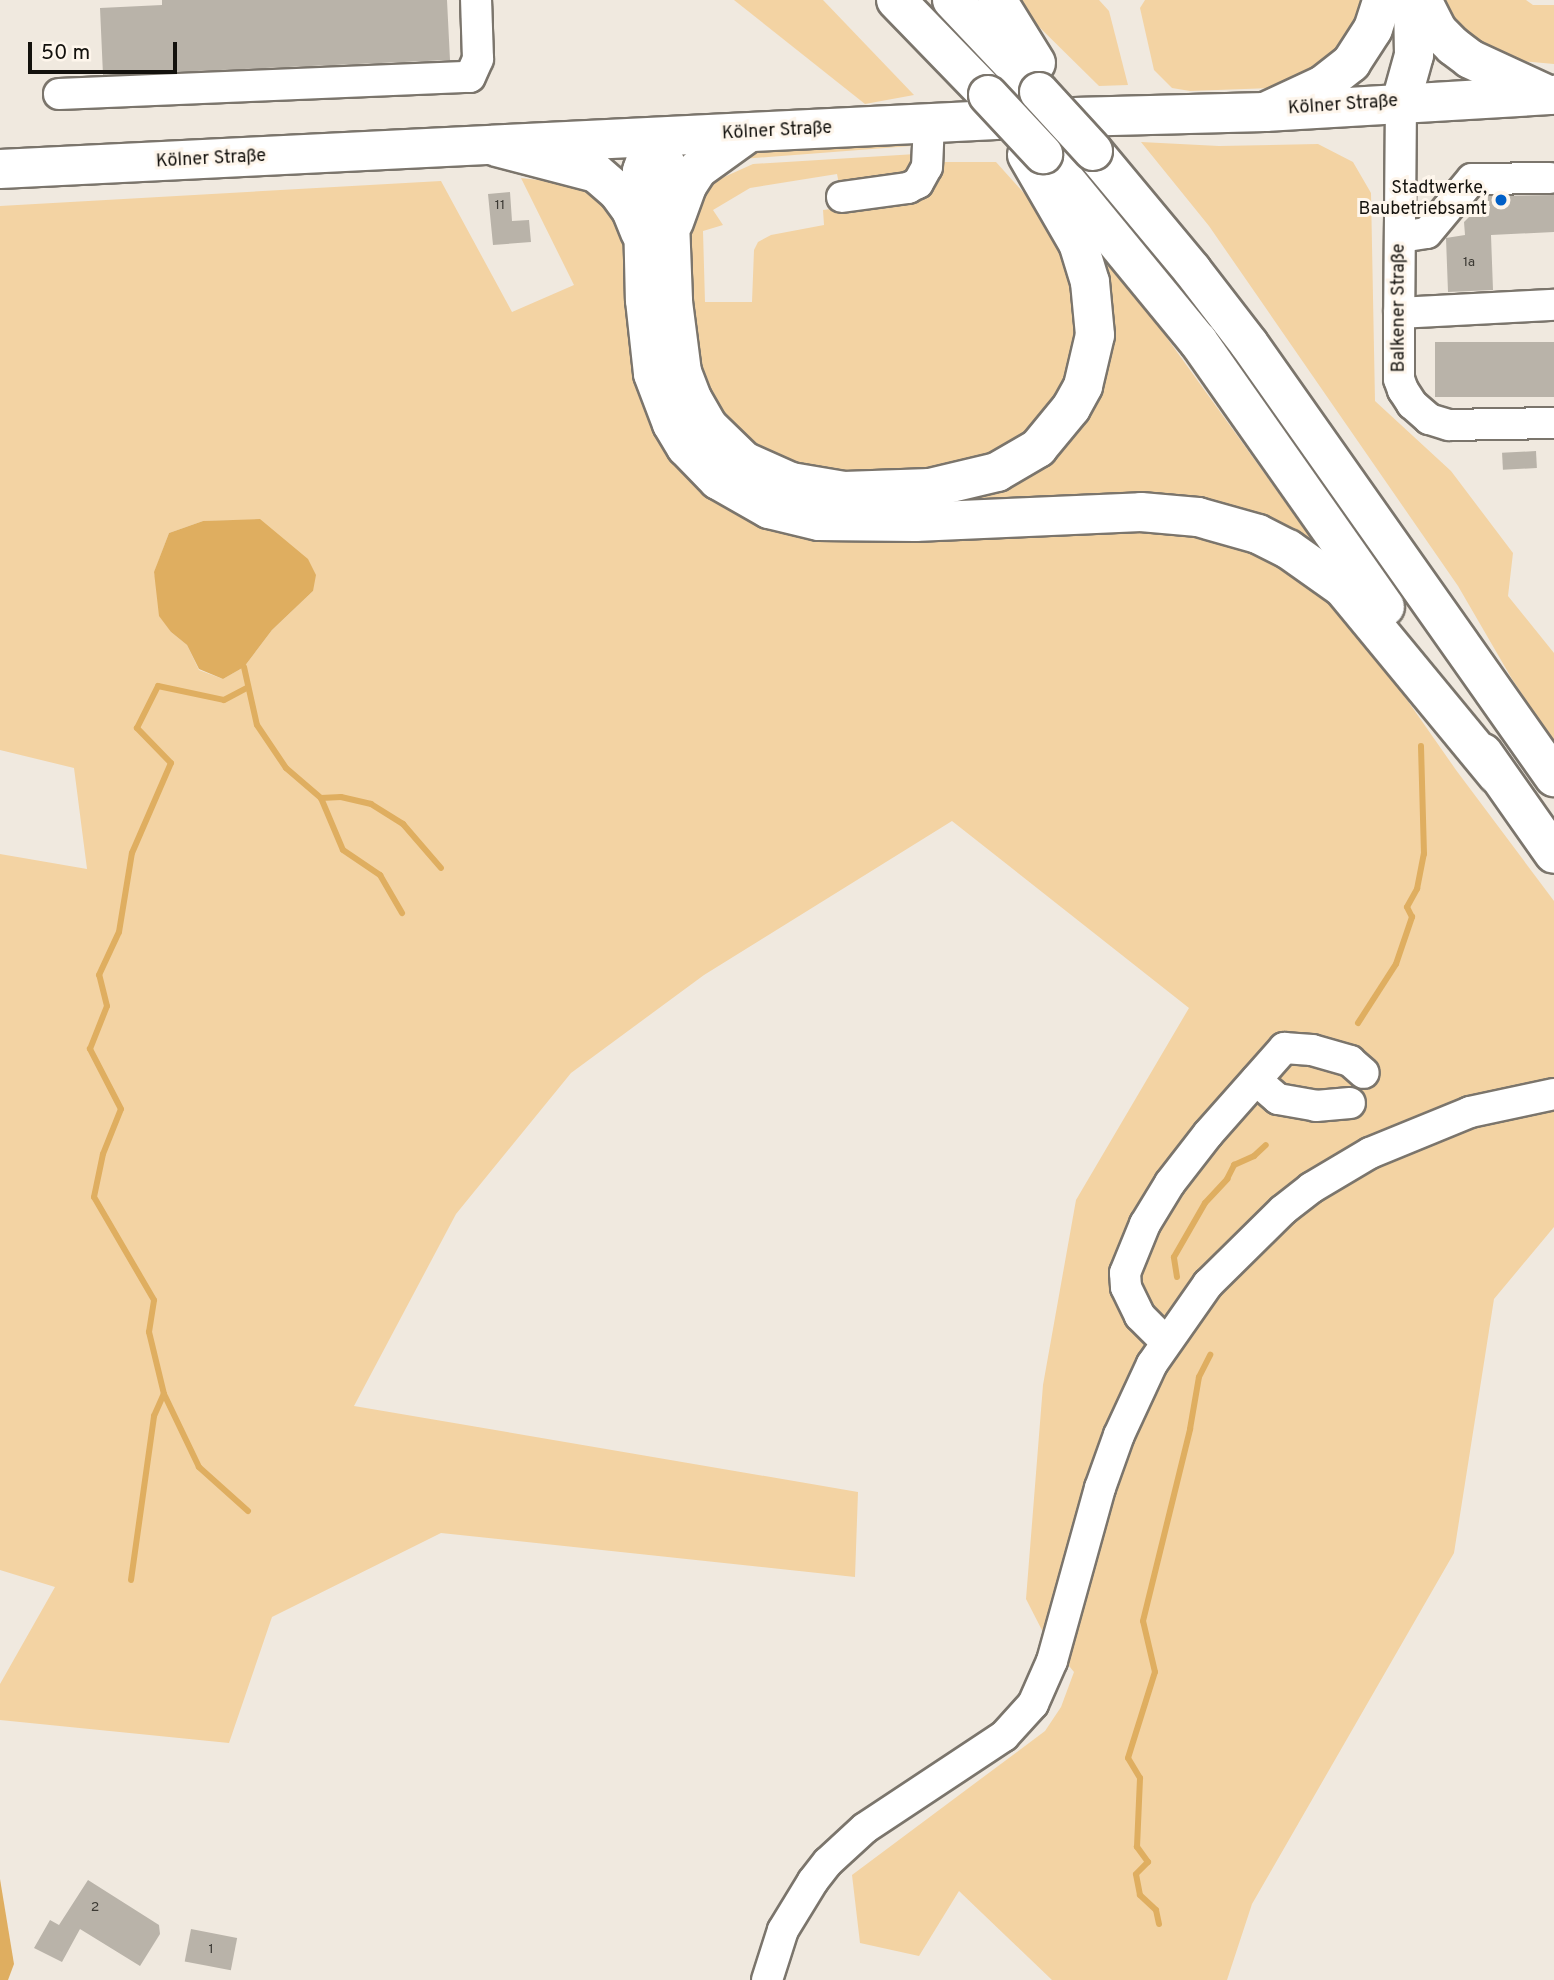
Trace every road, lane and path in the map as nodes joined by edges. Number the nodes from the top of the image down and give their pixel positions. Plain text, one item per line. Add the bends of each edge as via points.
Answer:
1 (475, 0) edge
2 (896, 0) edge
3 (952, 0) edge
4 (997, 0) edge
5 (1382, 0) edge
6 (1413, 0) edge
7 (1422, 0) edge
8 (1047, 91) junction
9 (59, 94) dead end
10 (1551, 95) edge
11 (1401, 102) junction
12 (1265, 112) junction
13 (929, 123) junction
14 (748, 133) junction
15 (653, 139) junction
16 (497, 147) junction
17 (1035, 155) junction
18 (0, 169) edge
19 (1550, 178) dead end
20 (842, 197) dead end
21 (657, 234) junction
22 (1401, 237) junction
23 (1554, 305) edge
24 (1399, 313) junction
25 (1554, 423) edge
26 (1497, 775) junction
27 (1554, 777) edge
28 (1554, 854) edge
29 (1364, 1073) dead end
30 (1256, 1080) junction
31 (1554, 1094) edge
32 (1350, 1103) dead end
33 (1166, 1342) junction
34 (767, 1980) edge

1 - 9 street via 478,59 470,77
2 - 17 main road, bridge via 988,95
3 - 8 main road
4 - 8 main road
5 - 11 main road
5 - 12 main road via 1373,29 1351,63 1323,85
6 - 11 main road via 1414,55
7 - 10 main road via 1438,31 1452,46 1470,59
8 - 27 main road, bridge via 1249,345
10 - 11 main road, Kölner Straße
11 - 12 main road, Kölner Straße
11 - 22 street, Balkener Straße
12 - 13 main road, Kölner Straße
13 - 14 main road, Kölner Straße
13 - 20 street via 927,167 918,183
14 - 15 main road, Kölner Straße
14 - 21 main road via 698,169
15 - 16 main road, Kölner Straße
15 - 21 main road via 642,171
16 - 18 main road, Kölner Straße
16 - 21 main road via 596,173
17 - 21 main road via 1079,245 1090,282 1095,335 1083,386 1056,430 1017,462 973,480 905,490 819,488 766,473 727,447 708,426 682,372 673,302
17 - 26 main road via 1198,341 1343,545
19 - 22 street via 1472,179 1427,233
21 - 26 main road via 648,347 660,401 699,463 740,495 792,516 843,523 1141,512 1198,517 1258,534 1343,588
22 - 24 street, Balkener Straße
23 - 24 street
24 - 25 street, Balkener Straße via 1399,379 1412,404 1429,419 1450,425
26 - 28 main road
29 - 30 street via 1350,1061 1284,1048
30 - 32 street via 1278,1099 1316,1106
30 - 33 street via 1170,1183 1130,1256 1126,1287 1140,1316
31 - 33 street via 1429,1126 1370,1153 1311,1188 1239,1251 1208,1284
33 - 34 street via 1119,1435 1052,1661 1033,1704 1004,1736 873,1822 828,1862 783,1930

